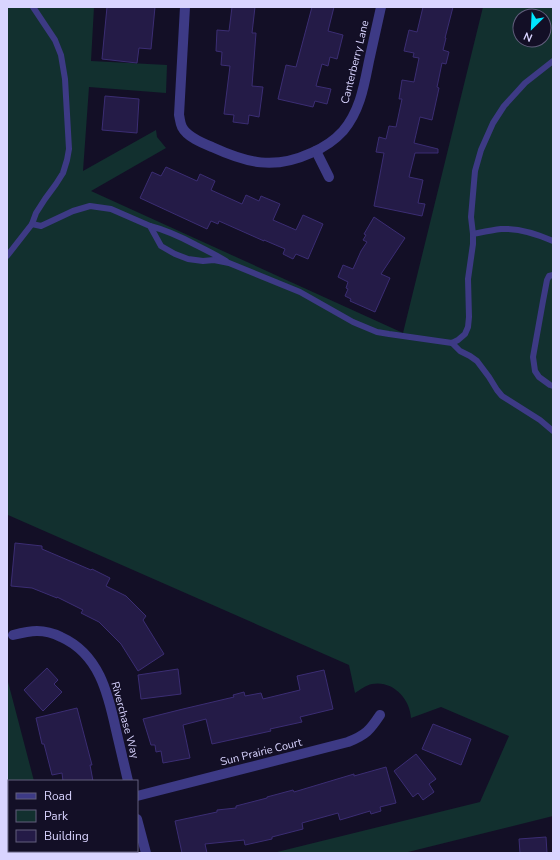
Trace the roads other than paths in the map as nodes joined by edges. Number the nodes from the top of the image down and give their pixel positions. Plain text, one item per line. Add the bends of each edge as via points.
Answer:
1 (33, 7) edge
2 (185, 7) edge
3 (381, 7) edge
4 (553, 61) edge
5 (316, 151) junction
6 (329, 177) dead end
7 (32, 224) junction
8 (150, 226) junction
9 (473, 234) junction
10 (553, 242) edge
11 (7, 256) edge
12 (229, 263) junction
13 (553, 274) edge
14 (452, 343) junction
15 (553, 386) edge
16 (553, 431) edge
17 (13, 635) dead end
18 (380, 715) dead end
19 (128, 780) edge
20 (138, 796) edge
21 (138, 823) edge
22 (146, 853) edge

1 - 7 lane via 55,40 61,55 69,149 63,172 36,213
2 - 5 street, Canterberry Lane via 179,115 185,130 212,147 254,162 289,162
3 - 5 street, Canterberry Lane via 364,88 357,109 342,132 329,144
4 - 9 lane via 525,83 504,106 493,123 481,150 476,171 470,216
5 - 6 street
7 - 8 lane via 41,226 90,206 111,209
7 - 11 lane
8 - 12 lane via 161,228
8 - 12 lane via 161,246 175,254 188,259
9 - 10 lane via 513,229
9 - 14 lane via 468,279 468,327 465,334
12 - 14 lane via 300,292 353,322 377,332
13 - 15 lane via 547,280 534,357 535,371 539,377
14 - 16 lane via 477,361 502,396
17 - 19 street, Riverchase Way via 36,631 55,634 72,642 95,666 108,698
18 - 20 street, Sun Prairie Court via 367,732 348,742
21 - 22 street

